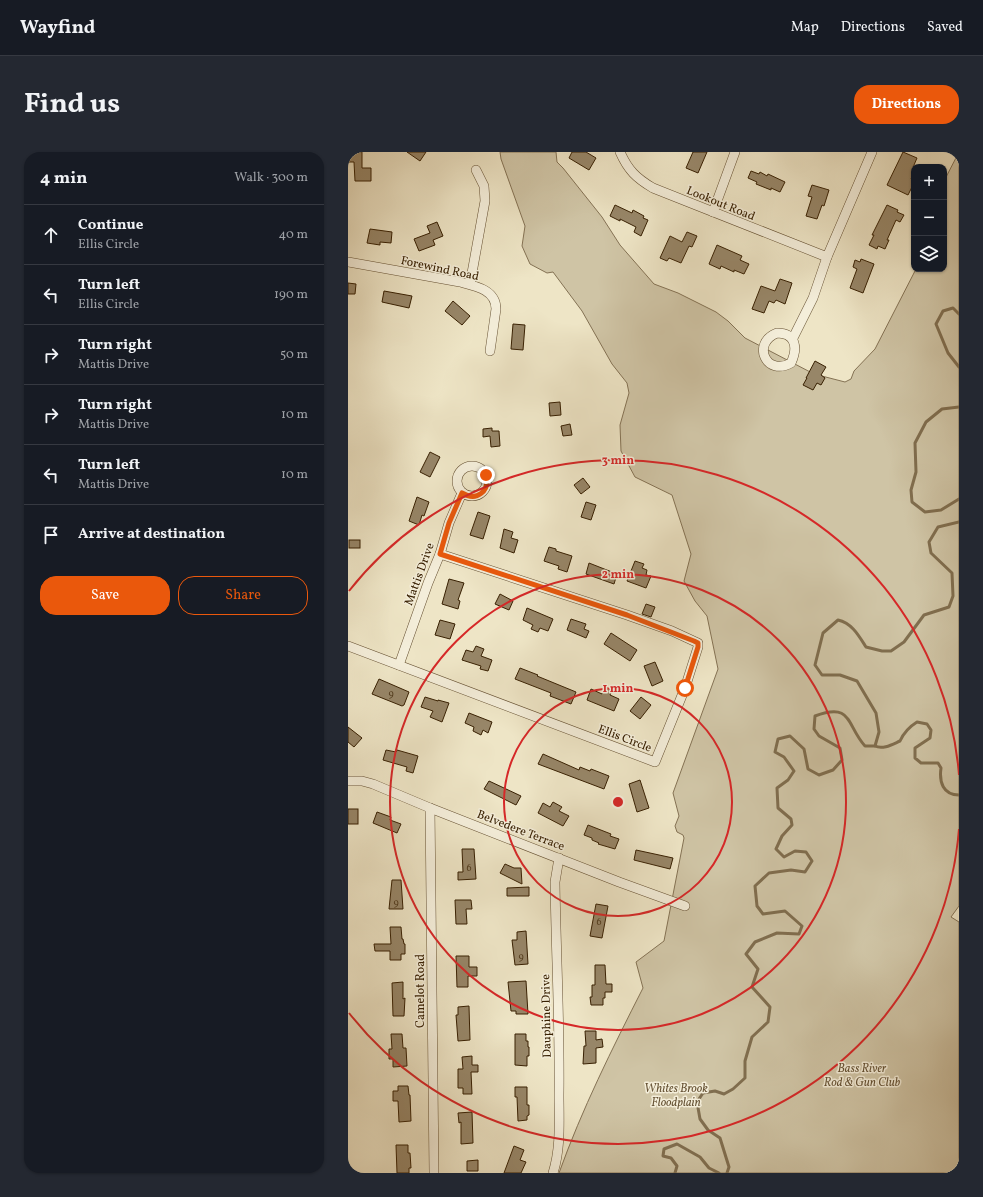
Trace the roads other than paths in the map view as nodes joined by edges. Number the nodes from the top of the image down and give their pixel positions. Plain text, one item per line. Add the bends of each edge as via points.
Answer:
1 (620, 152) edge
2 (736, 152) edge
3 (872, 152) edge
4 (476, 170) dead end
5 (713, 212) junction
6 (827, 257) junction
7 (348, 262) edge
8 (470, 284) junction
9 (793, 338) dead end
10 (490, 351) dead end
11 (462, 493) dead end
12 (440, 554) junction
13 (348, 646) edge
14 (399, 664) junction
15 (348, 781) edge
16 (430, 808) junction
17 (559, 858) junction
18 (685, 906) dead end
19 (434, 1173) edge
20 (553, 1173) edge

1 - 5 street, Lookout Road via 640,180 653,188
2 - 5 street
3 - 6 street
4 - 8 street via 484,186 485,201
5 - 6 street, Lookout Road
6 - 9 street via 813,298
7 - 8 street, Forewind Road
8 - 10 street, Forewind Road via 489,292 496,303
11 - 12 street, Mattis Drive via 449,523
12 - 14 street, Mattis Drive
12 - 14 street, Ellis Circle via 627,615 698,643 685,688 655,762
13 - 14 street, Ellis Circle
15 - 16 street, Belvedere Terrace via 374,784
16 - 17 street, Belvedere Terrace
16 - 19 street, Camelot Road
17 - 18 street, Belvedere Terrace
17 - 20 street, Dauphine Drive via 555,882 558,1138 557,1160

